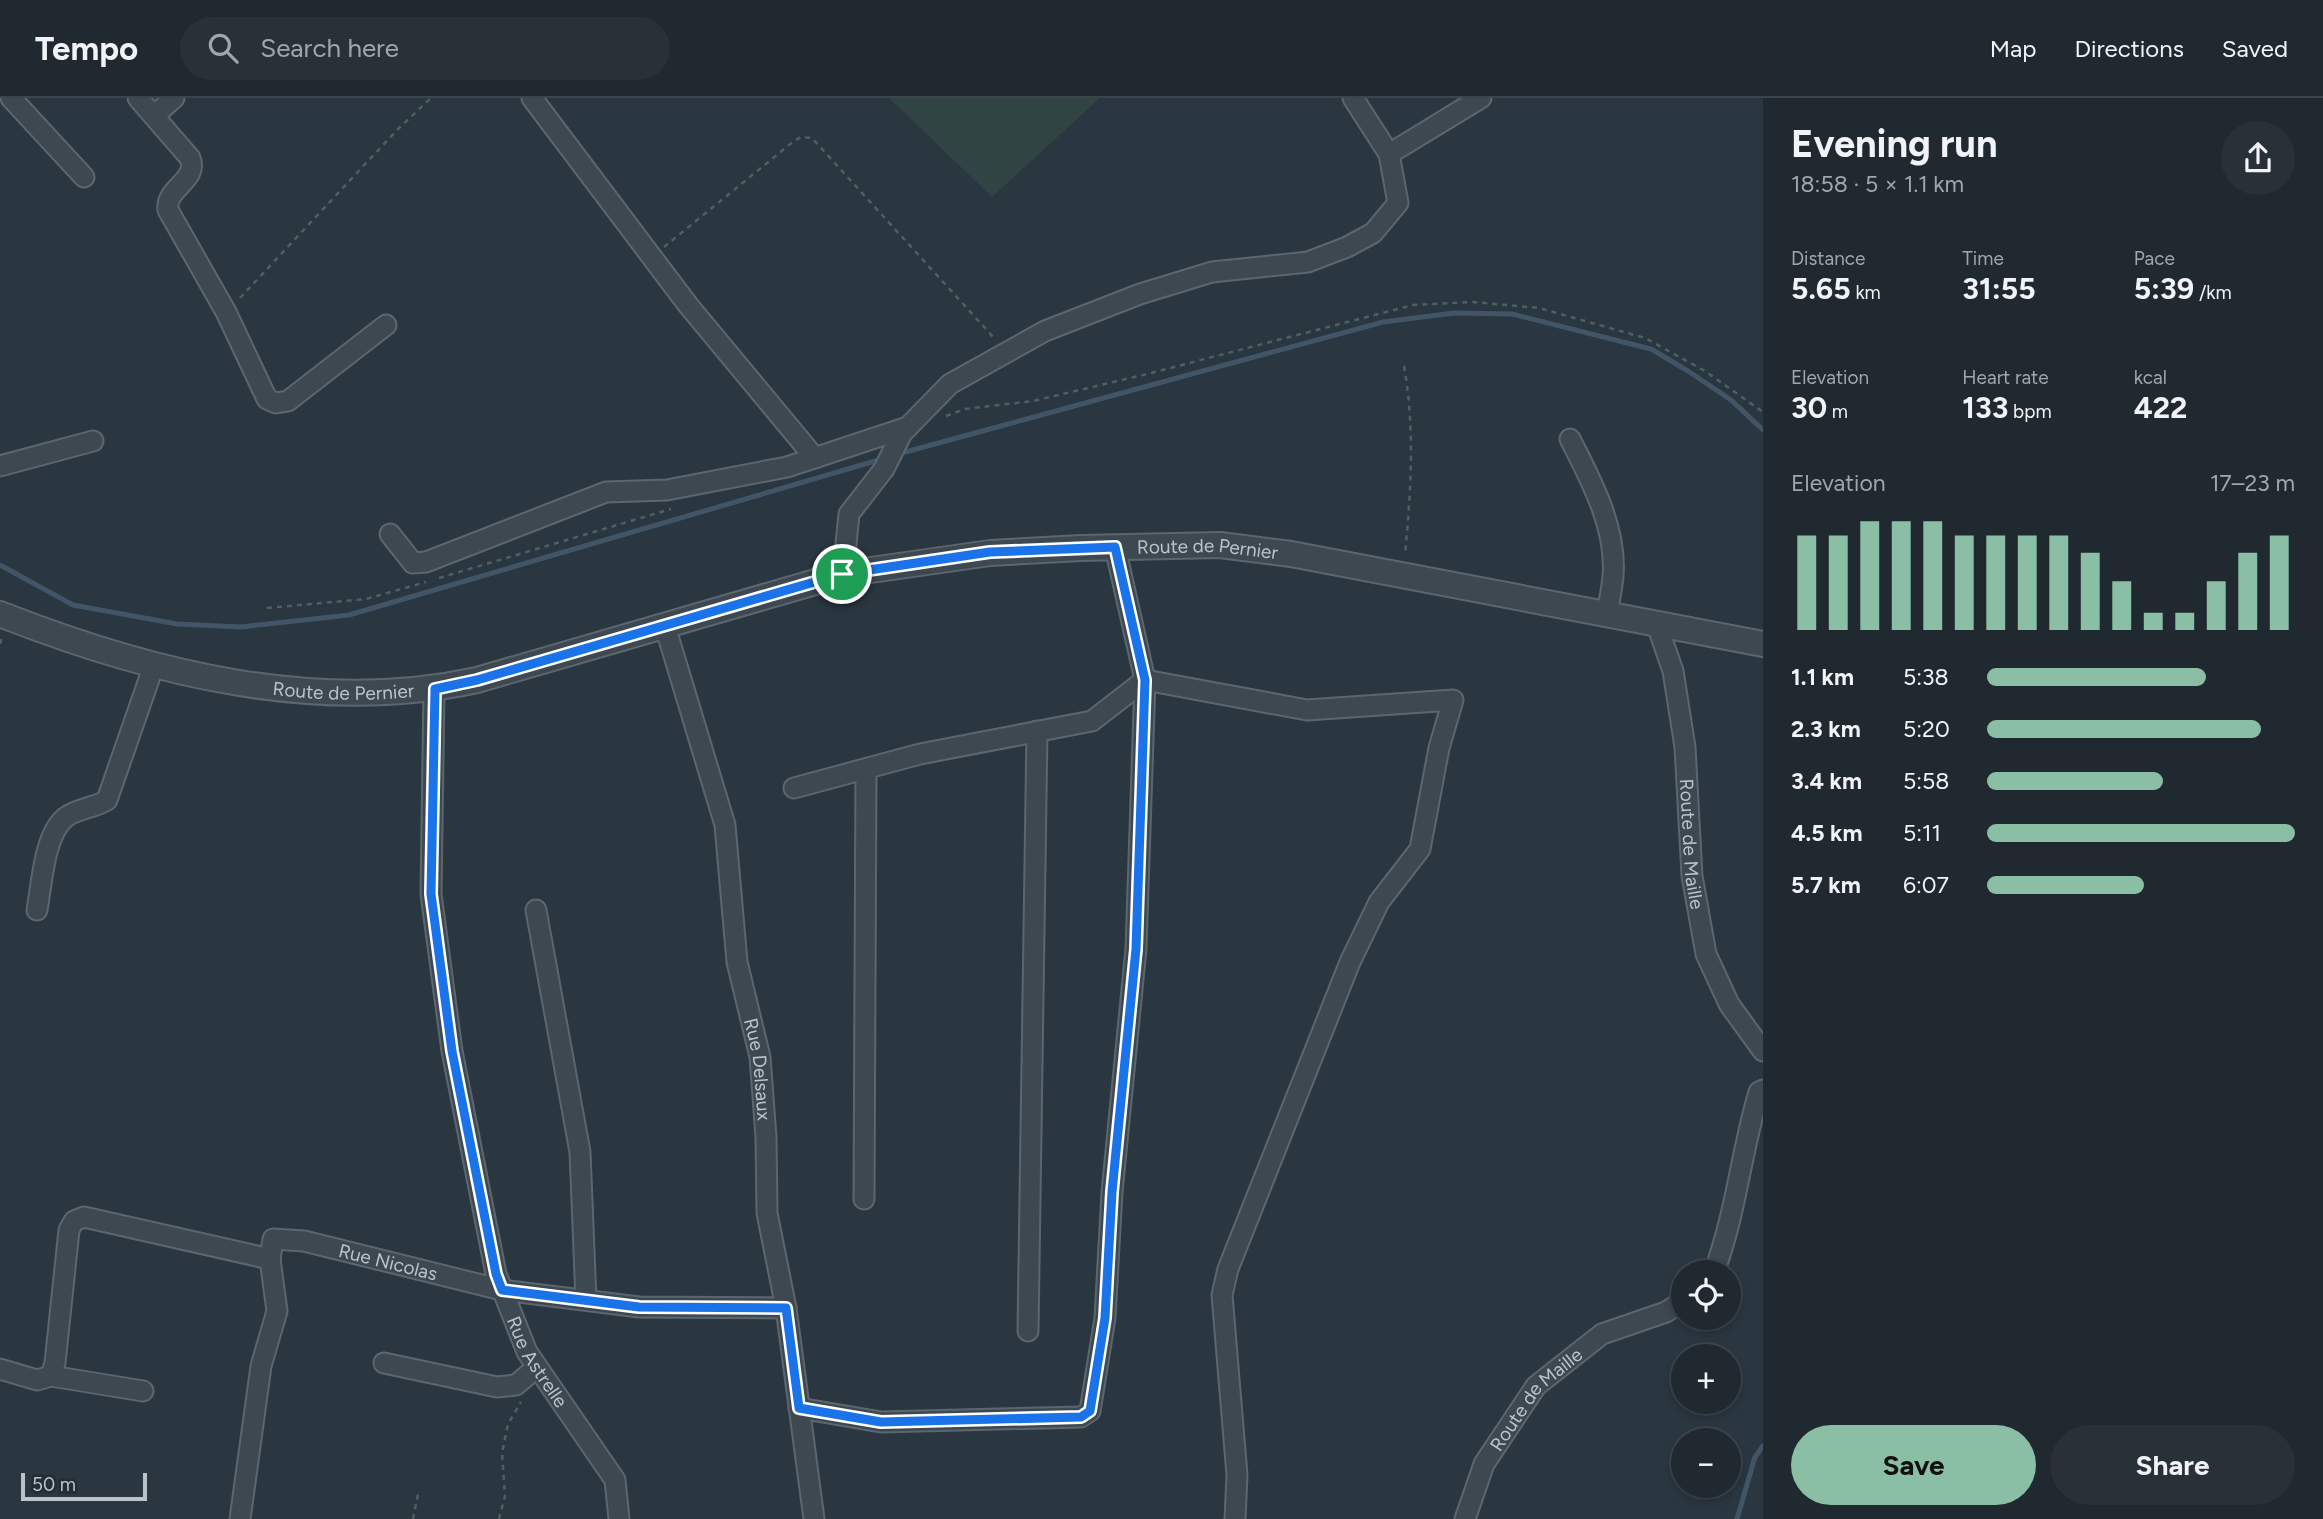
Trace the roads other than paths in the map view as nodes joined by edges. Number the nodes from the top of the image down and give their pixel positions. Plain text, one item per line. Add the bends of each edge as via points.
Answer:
1 (11, 98) edge
2 (138, 98) edge
3 (174, 98) edge
4 (532, 98) edge
5 (1353, 98) edge
6 (1481, 98) edge
7 (154, 116) junction
8 (1389, 155) junction
9 (84, 177) dead end
10 (386, 325) dead end
11 (905, 430) junction
12 (1570, 439) dead end
13 (93, 440) dead end
14 (815, 458) junction
15 (0, 466) edge
16 (390, 534) dead end
17 (1115, 547) junction
18 (842, 574) junction
19 (0, 614) edge
20 (1607, 614) junction
21 (1656, 622) junction
22 (665, 626) junction
23 (1763, 644) edge
24 (154, 665) junction
25 (1145, 680) junction
26 (435, 689) junction
27 (1037, 731) junction
28 (866, 769) junction
29 (794, 788) dead end
30 (37, 910) dead end
31 (537, 910) dead end
32 (1763, 1051) edge
33 (1763, 1090) edge
34 (864, 1199) dead end
35 (270, 1259) junction
36 (1719, 1260) edge
37 (502, 1290) junction
38 (586, 1300) junction
39 (786, 1308) junction
40 (1671, 1309) edge
41 (1028, 1331) dead end
42 (384, 1363) dead end
43 (537, 1367) junction
44 (0, 1369) edge
45 (51, 1376) junction
46 (143, 1391) dead end
47 (799, 1408) junction
48 (240, 1519) edge
49 (619, 1519) edge
50 (814, 1519) edge
51 (1235, 1519) edge
52 (1465, 1519) edge

1 - 9 street
2 - 7 street
3 - 7 street
4 - 14 street via 652,257
5 - 8 street
6 - 8 street
7 - 10 street via 192,161 191,173 167,205 267,398 276,403 288,401
8 - 11 street via 1398,204 1373,233 1308,262 1200,275 1045,331 950,384
11 - 14 street
11 - 18 street via 884,469 849,514
12 - 20 street via 1611,539 1613,575
13 - 15 street
14 - 16 street via 689,487 606,492 426,562 413,563
17 - 18 street, Route de Pernier via 990,552
17 - 20 street, Route de Pernier via 1220,545 1291,554
17 - 25 street
18 - 22 street, Route de Pernier
19 - 24 street, Route de Pernier via 61,638
20 - 21 street, Route de Pernier
21 - 23 street, Route de Pernier
21 - 32 street, Route de Maille via 1673,671 1685,747 1692,876 1706,954 1729,1004
22 - 26 street, Route de Pernier
22 - 39 street, Rue Delsaux via 725,825 737,962 760,1057 767,1213
24 - 26 street, Route de Pernier via 210,678 311,690 371,694
24 - 30 street via 107,800 65,817 50,841
25 - 27 street via 1092,721
25 - 47 street via 1136,949 1112,1192 1105,1318 1090,1411 1081,1417 881,1422
25 - 51 street via 1307,710 1453,700 1420,849 1379,902 1350,962 1228,1269 1222,1295 1237,1475
26 - 37 street, Rue Astrelle via 431,894 439,969 458,1087
27 - 28 street
27 - 41 street
28 - 29 street
28 - 34 street
31 - 38 street via 580,1152
33 - 36 street via 1747,1132
35 - 37 street, Rue Nicolas via 273,1239 304,1241
35 - 45 street via 84,1217 74,1221 69,1230
35 - 48 street via 277,1311 261,1366
37 - 38 street, Rue Nicolas
37 - 43 street, Rue Astrelle
38 - 39 street, Rue Nicolas via 639,1307
39 - 47 street, Rue Delsaux
40 - 52 street, Route de Maille via 1602,1334 1536,1386 1484,1464
42 - 43 street via 497,1387 516,1385
43 - 49 street, Rue Astrelle via 615,1480
44 - 45 street via 37,1380
45 - 46 street
47 - 50 street, Rue Delsaux

